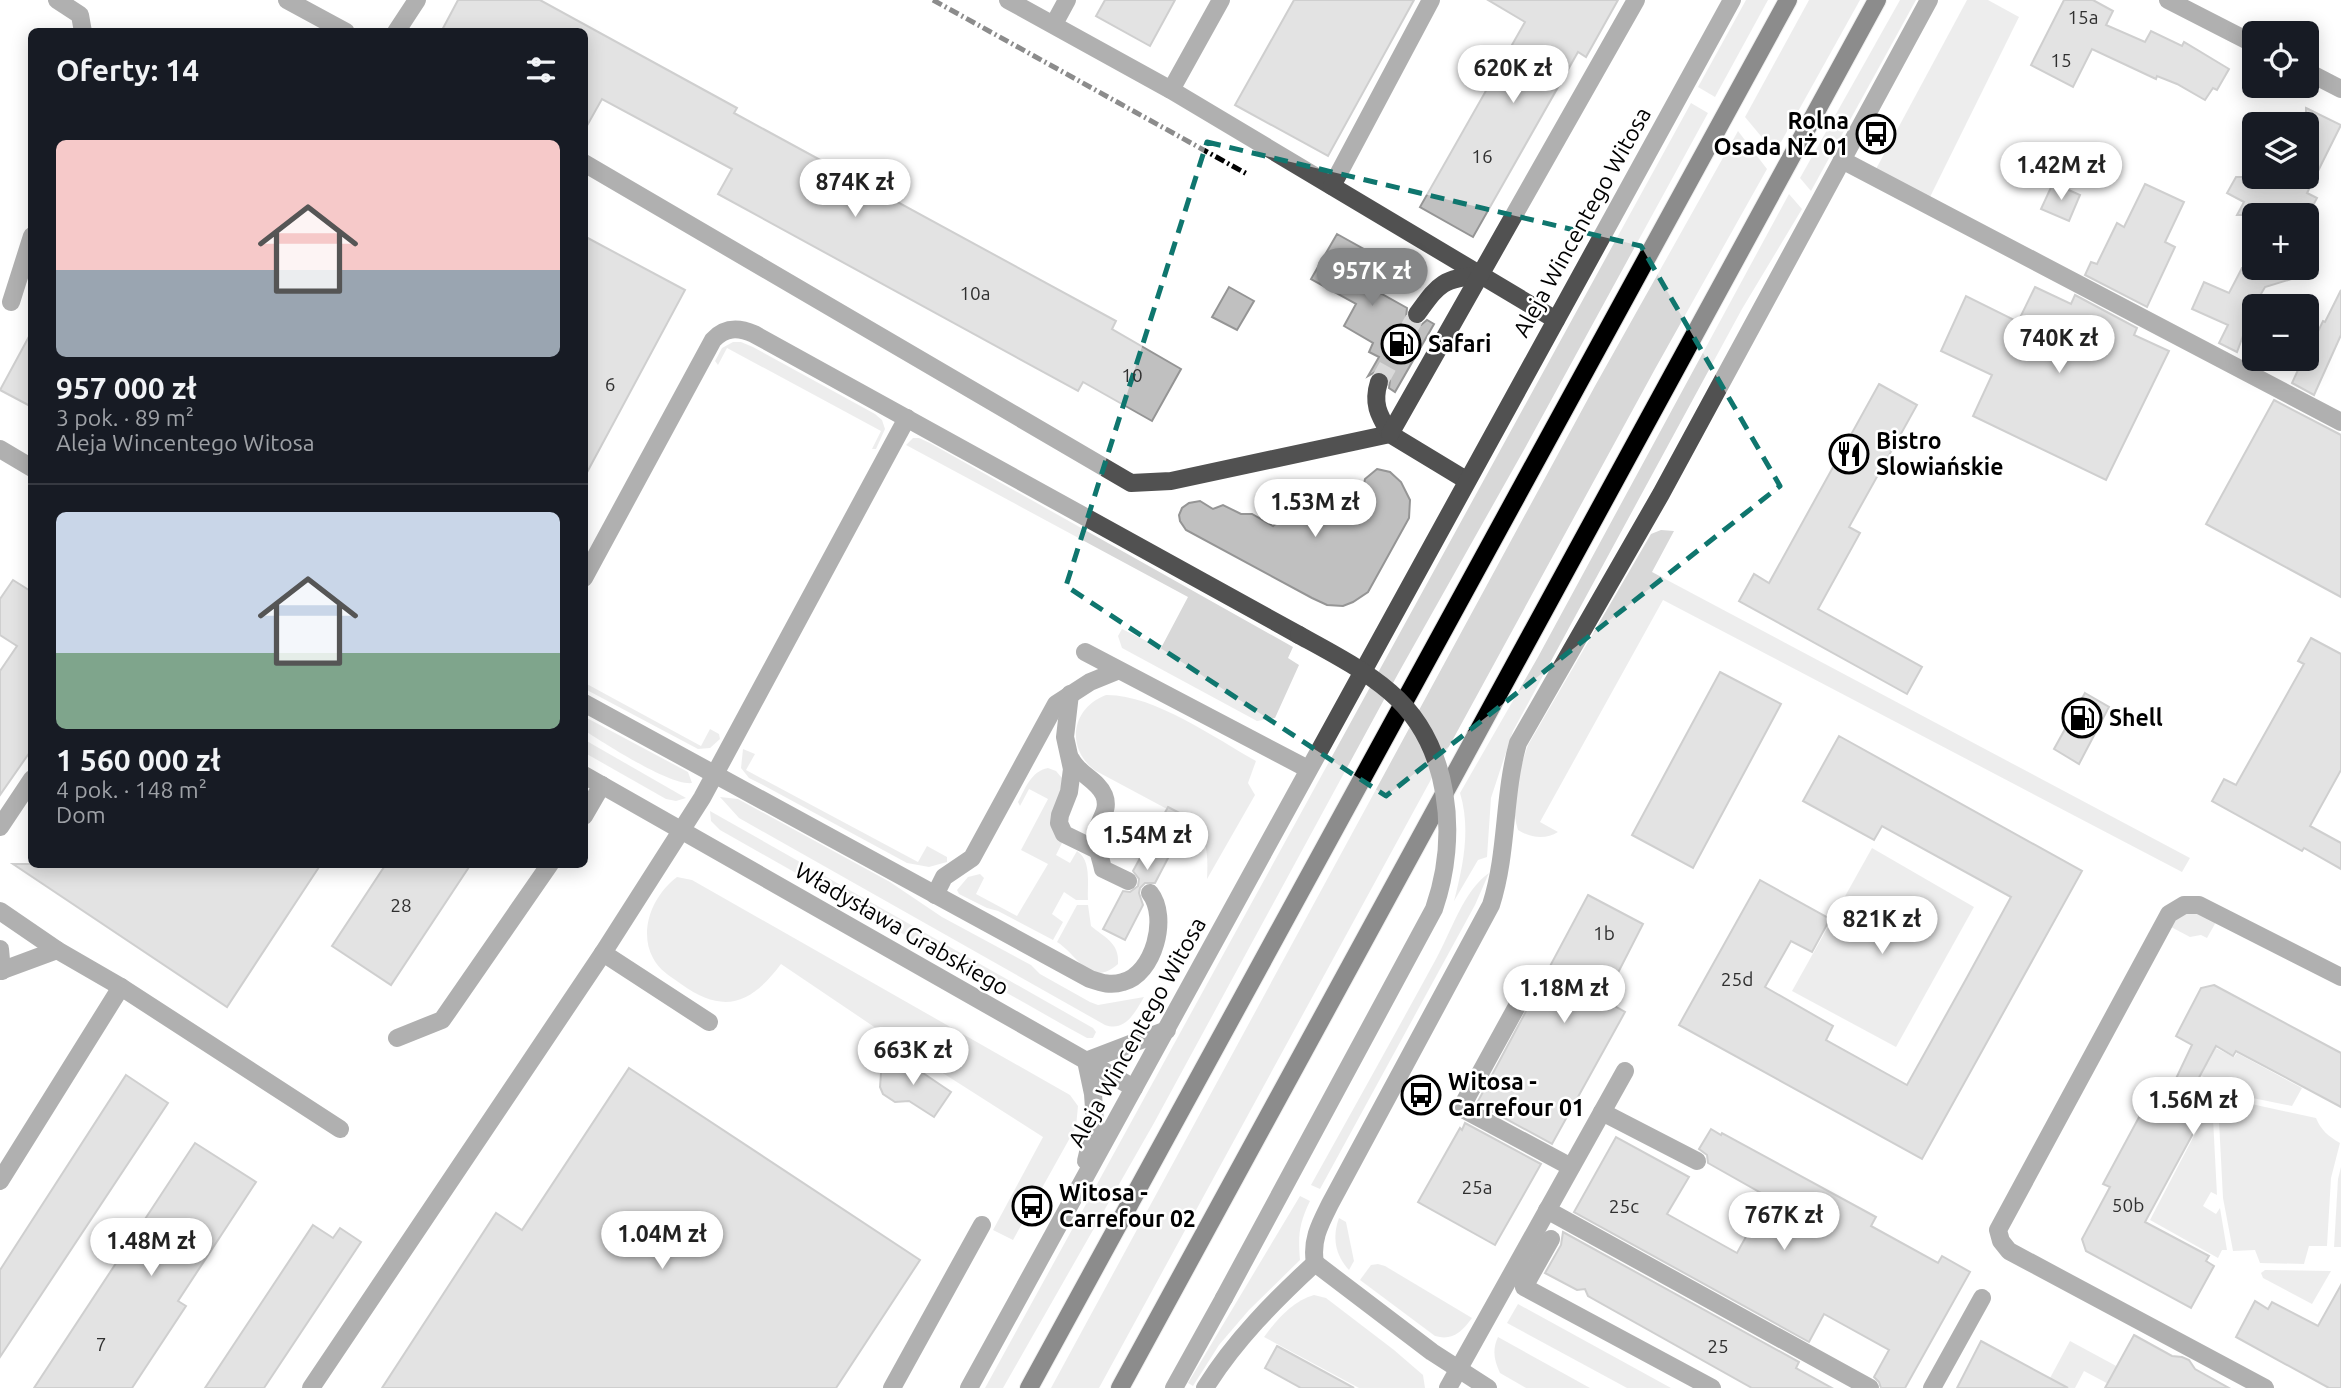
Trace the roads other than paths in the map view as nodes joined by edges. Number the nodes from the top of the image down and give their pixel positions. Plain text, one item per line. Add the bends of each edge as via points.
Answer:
1 (57, 0) edge
2 (287, 0) edge
3 (417, 0) edge
4 (1008, 0) edge
5 (1067, 0) edge
6 (1221, 0) edge
7 (1431, 0) edge
8 (1636, 0) edge
9 (1732, 0) edge
10 (1788, 0) edge
11 (1877, 0) edge
12 (1929, 0) edge
13 (2168, 0) edge
14 (1054, 24) junction
15 (82, 28) edge
16 (339, 28) edge
17 (399, 28) edge
18 (2242, 38) edge
19 (2319, 78) edge
20 (2341, 89) edge
21 (1171, 90) junction
22 (1842, 160) junction
23 (588, 165) edge
24 (1332, 186) junction
25 (28, 249) edge
26 (1480, 275) junction
27 (11, 302) dead end
28 (1417, 314) tunnel mouth
29 (1556, 320) junction
30 (1379, 382) tunnel mouth
31 (907, 418) junction
32 (2341, 422) edge
33 (1390, 435) junction
34 (0, 449) edge
35 (28, 466) edge
36 (1466, 480) junction
37 (588, 571) edge
38 (1085, 652) dead end
39 (1117, 671) junction
40 (1070, 694) junction
41 (588, 705) edge
42 (1068, 752) junction
43 (1308, 769) junction
44 (715, 774) junction
45 (588, 777) edge
46 (28, 785) edge
47 (602, 785) junction
48 (588, 809) edge
49 (0, 827) edge
50 (681, 831) junction
51 (1099, 850) junction
52 (547, 868) edge
53 (1128, 881) dead end
54 (1150, 893) dead end
55 (935, 895) junction
56 (0, 911) edge
57 (0, 949) edge
58 (57, 950) junction
59 (603, 953) junction
60 (1, 971) edge
61 (2341, 977) edge
62 (121, 988) junction
63 (1522, 997) dead end
64 (709, 1022) dead end
65 (1167, 1030) junction
66 (397, 1038) dead end
67 (1086, 1061) junction
68 (1625, 1071) dead end
69 (1134, 1088) junction
70 (1602, 1112) junction
71 (340, 1129) dead end
72 (1697, 1161) dead end
73 (1572, 1167) junction
74 (0, 1181) edge
75 (1080, 1185) junction
76 (1547, 1210) junction
77 (982, 1225) dead end
78 (1551, 1239) dead end
79 (1315, 1263) junction
80 (1982, 1298) dead end
81 (1458, 1370) junction
82 (311, 1388) edge
83 (892, 1388) edge
84 (969, 1388) edge
85 (1029, 1388) edge
86 (1121, 1388) edge
87 (1174, 1388) edge
88 (1205, 1388) edge
89 (1448, 1388) edge
90 (1488, 1388) edge
91 (1712, 1388) edge
92 (1870, 1388) edge
93 (1933, 1388) edge
94 (2265, 1388) edge

1 - 15 street via 80,15
2 - 16 street
3 - 17 street
4 - 14 street
5 - 14 street
6 - 21 street
7 - 24 street
8 - 26 street
9 - 29 street, Aleja Wincentego Witosa
10 - 85 main road
11 - 86 main road
12 - 22 street
13 - 18 street
14 - 21 street
19 - 20 street
21 - 24 street
22 - 32 street
22 - 79 street via 1661,494 1518,743 1507,793 1500,878 1491,905 1330,1204 1315,1237
23 - 33 street via 1131,484 1171,481
24 - 26 street
25 - 27 street
26 - 28 street via 1437,286
26 - 29 street
26 - 33 street
29 - 36 street, Aleja Wincentego Witosa
30 - 33 street via 1376,409
31 - 37 street via 743,329 724,331 707,349
31 - 44 street
31 - 87 street, bridge via 1371,677 1413,718 1433,754 1445,796 1446,868 1434,909
33 - 36 street
34 - 35 street
36 - 43 street, Aleja Wincentego Witosa
38 - 39 street
39 - 40 street
39 - 43 street
40 - 42 street via 1065,737
40 - 55 street via 1056,704 972,858 944,877
41 - 44 street
42 - 51 street via 1076,768 1103,792 1107,804 1096,835
42 - 51 street via 1072,781 1059,823 1063,834
43 - 65 street, Aleja Wincentego Witosa
44 - 50 street
44 - 55 street
45 - 47 street, Władysława Grabskiego
46 - 49 street
47 - 48 street
47 - 50 street, Władysława Grabskiego
50 - 59 street
50 - 67 street, Władysława Grabskiego
51 - 53 street via 1103,869
52 - 66 street via 442,1020
54 - 55 street via 1159,910 1160,925 1144,965 1124,982 1105,985
56 - 58 street
57 - 60 street
58 - 60 street
58 - 62 street
59 - 64 street
59 - 82 street
61 - 94 street via 2200,905 2184,905 2169,914 1998,1230 2009,1251
62 - 71 street
62 - 74 street
63 - 73 street via 1461,1108
65 - 67 street
65 - 69 street, Aleja Wincentego Witosa
67 - 69 street, Władysława Grabskiego
67 - 75 street via 1095,1123
68 - 70 street
69 - 75 street, Aleja Wincentego Witosa
70 - 72 street
70 - 73 street
73 - 76 street
75 - 84 street, Aleja Wincentego Witosa
76 - 81 street
76 - 92 street
77 - 83 street
78 - 91 street via 1524,1287
79 - 81 street
79 - 88 street via 1244,1334
80 - 93 street
81 - 89 street
81 - 90 street

